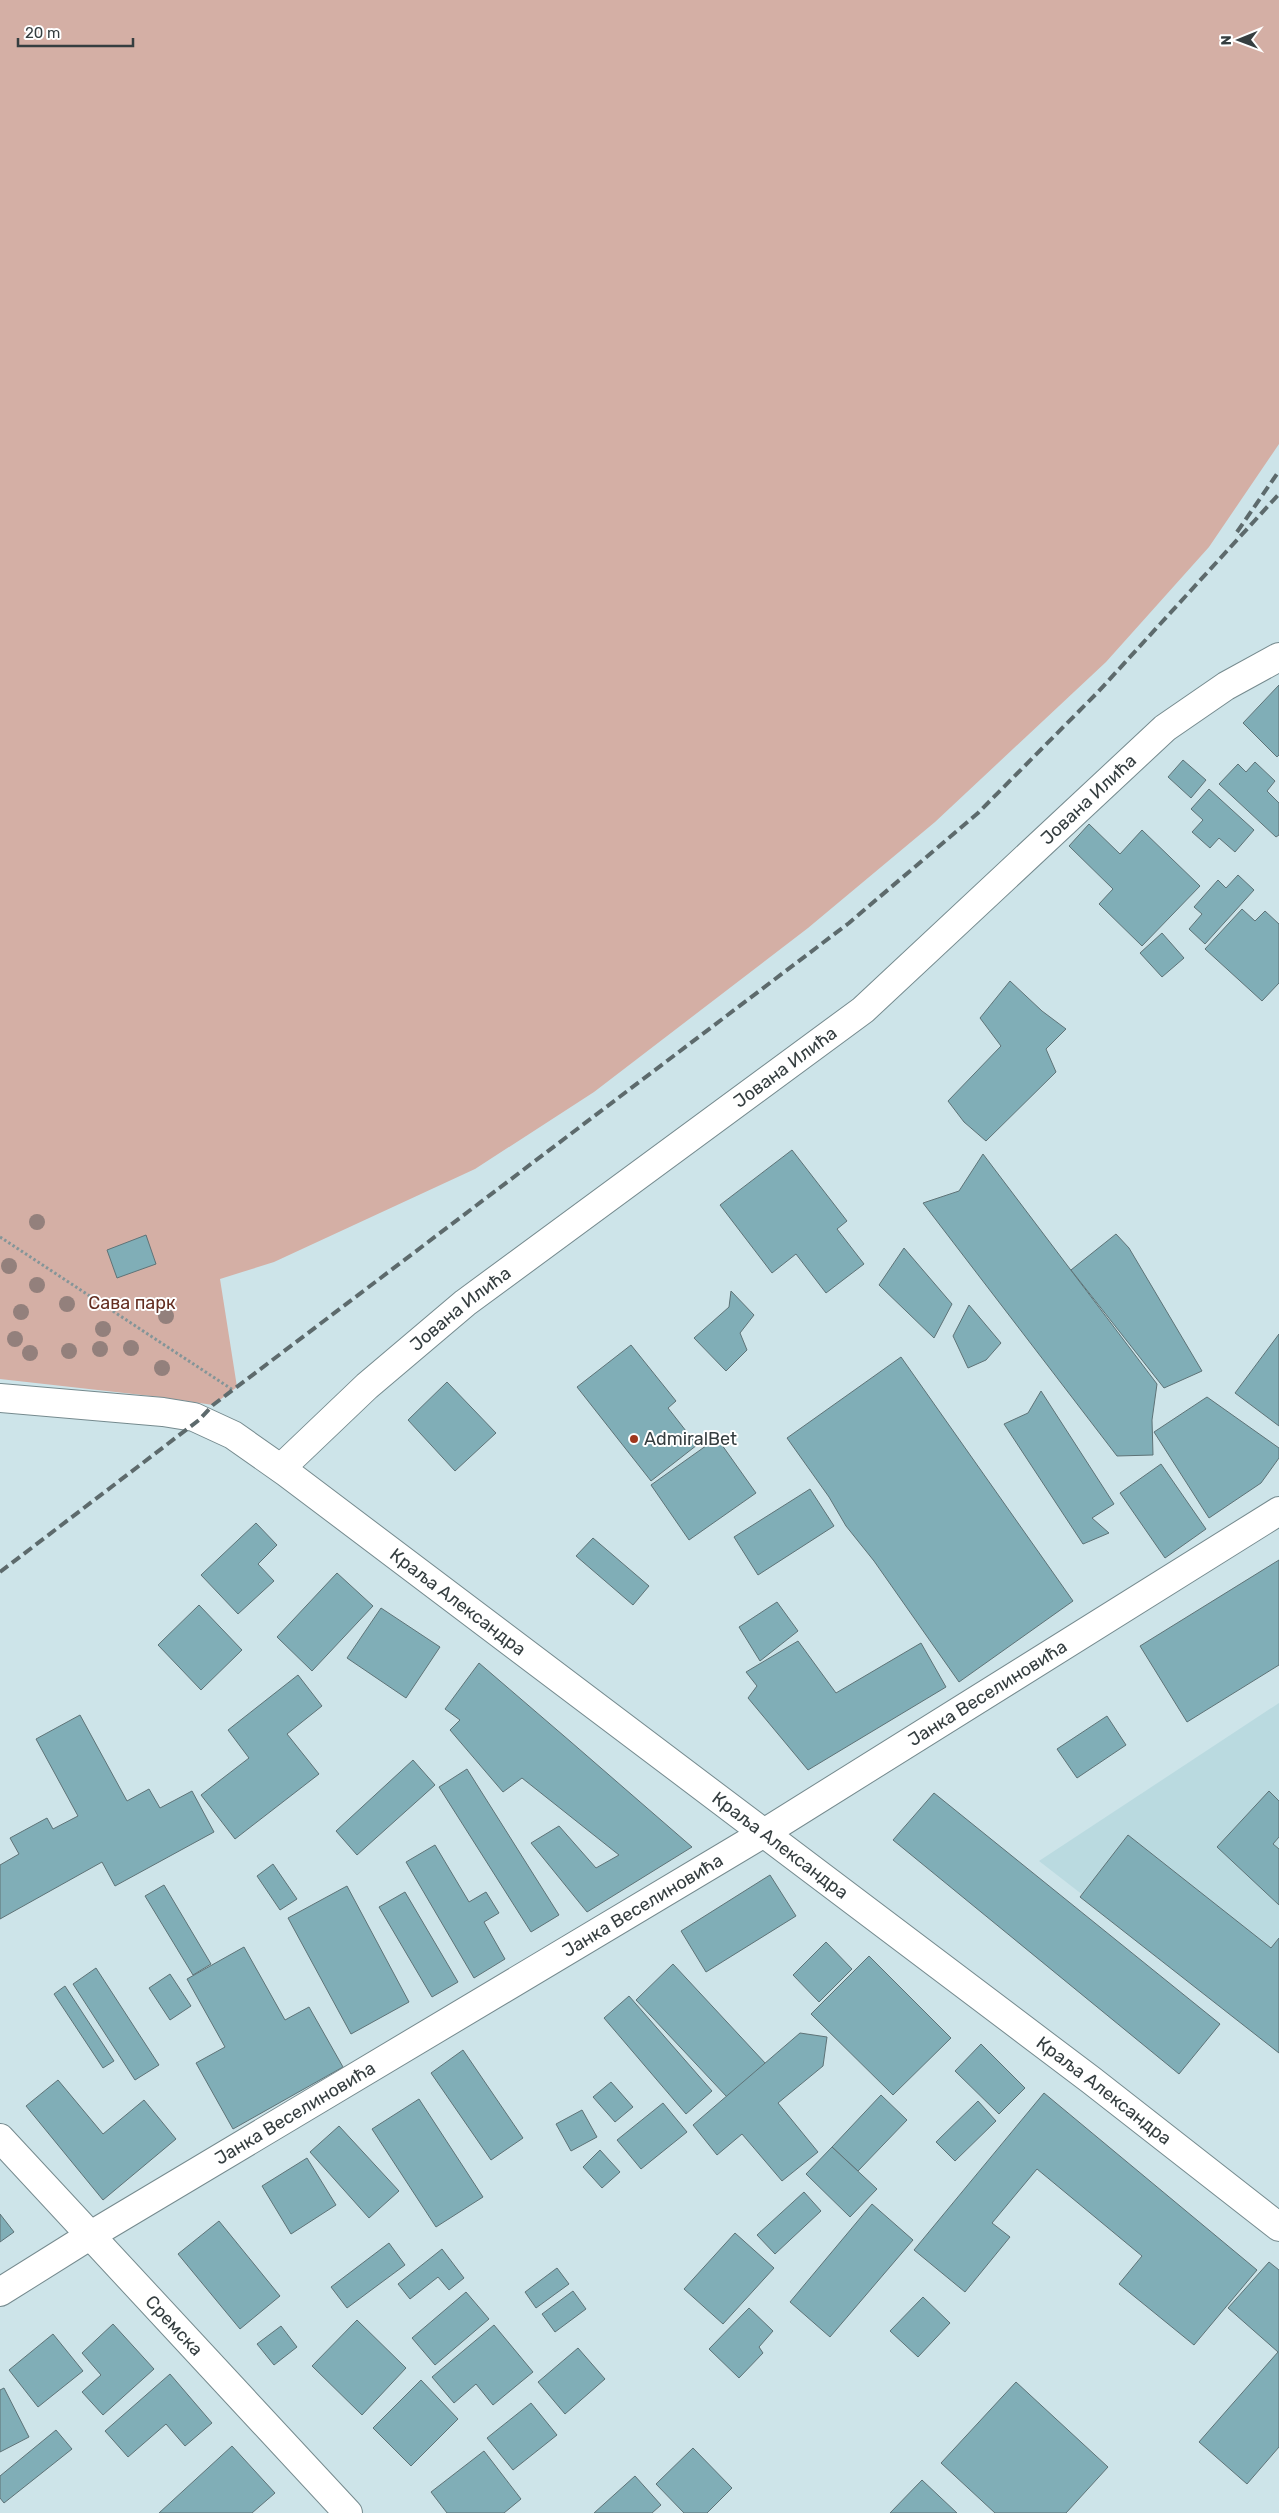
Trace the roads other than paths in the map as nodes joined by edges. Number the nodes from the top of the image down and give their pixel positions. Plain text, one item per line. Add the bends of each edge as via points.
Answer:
1 (1279, 657) edge
2 (0, 1398) edge
3 (281, 1468) junction
4 (1279, 1511) edge
5 (764, 1833) junction
6 (0, 2138) edge
7 (1279, 2227) edge
8 (91, 2235) junction
9 (0, 2292) edge
10 (348, 2513) edge

1 - 3 street, Јована Илића via 1226,686 1165,728 863,1010 465,1303 367,1386
2 - 3 street, Краља Александра via 194,1417 233,1435
3 - 5 street, Краља Александра
4 - 5 street, Јанка Веселиновића
5 - 7 street, Краља Александра via 1091,2080
5 - 8 street, Јанка Веселиновића
6 - 8 street, Сремска
8 - 9 street, Јанка Веселиновића
8 - 10 street, Сремска

